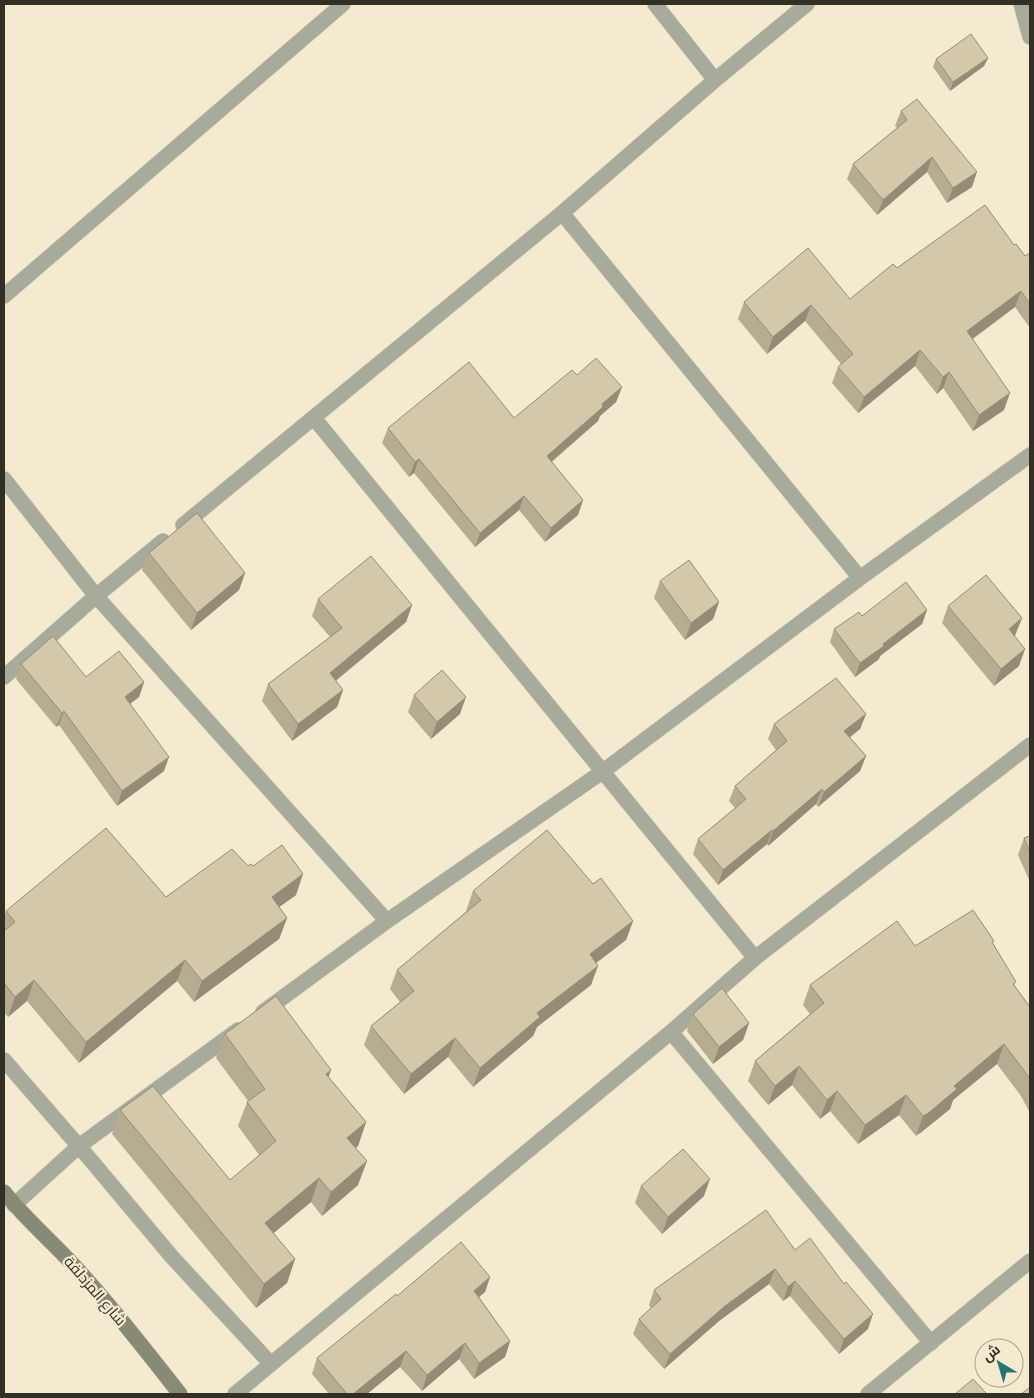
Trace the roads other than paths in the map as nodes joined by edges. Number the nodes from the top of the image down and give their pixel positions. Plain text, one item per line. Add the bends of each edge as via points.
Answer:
1 (343, 4) edge
2 (655, 4) edge
3 (807, 4) edge
4 (1021, 4) edge
5 (1030, 36) edge
6 (715, 80) junction
7 (562, 213) junction
8 (4, 296) edge
9 (314, 418) junction
10 (1030, 454) edge
11 (4, 480) edge
12 (860, 578) junction
13 (96, 596) junction
14 (4, 677) edge
15 (1030, 745) edge
16 (602, 772) junction
17 (387, 922) junction
18 (755, 958) junction
19 (671, 1032) junction
20 (4, 1060) edge
21 (79, 1146) junction
22 (4, 1192) edge
23 (14, 1205) junction
24 (1030, 1261) edge
25 (931, 1344) junction
26 (271, 1364) junction
27 (180, 1394) edge
28 (234, 1394) edge
29 (868, 1394) edge

1 - 8 street
2 - 6 street
3 - 6 street
4 - 5 street
6 - 7 street
7 - 9 street
7 - 12 street
9 - 13 street
9 - 16 street
10 - 12 street
11 - 13 street
12 - 16 street
13 - 14 street
13 - 17 street
15 - 18 street
16 - 17 street
16 - 18 street
17 - 21 street
18 - 19 street
19 - 25 street
19 - 26 street
20 - 21 street
21 - 23 street
21 - 26 street via 172,1257
22 - 23 street, شارع المزدلفة
23 - 27 street, شارع المزدلفة via 78,1269
24 - 25 street
25 - 29 street
26 - 28 street

